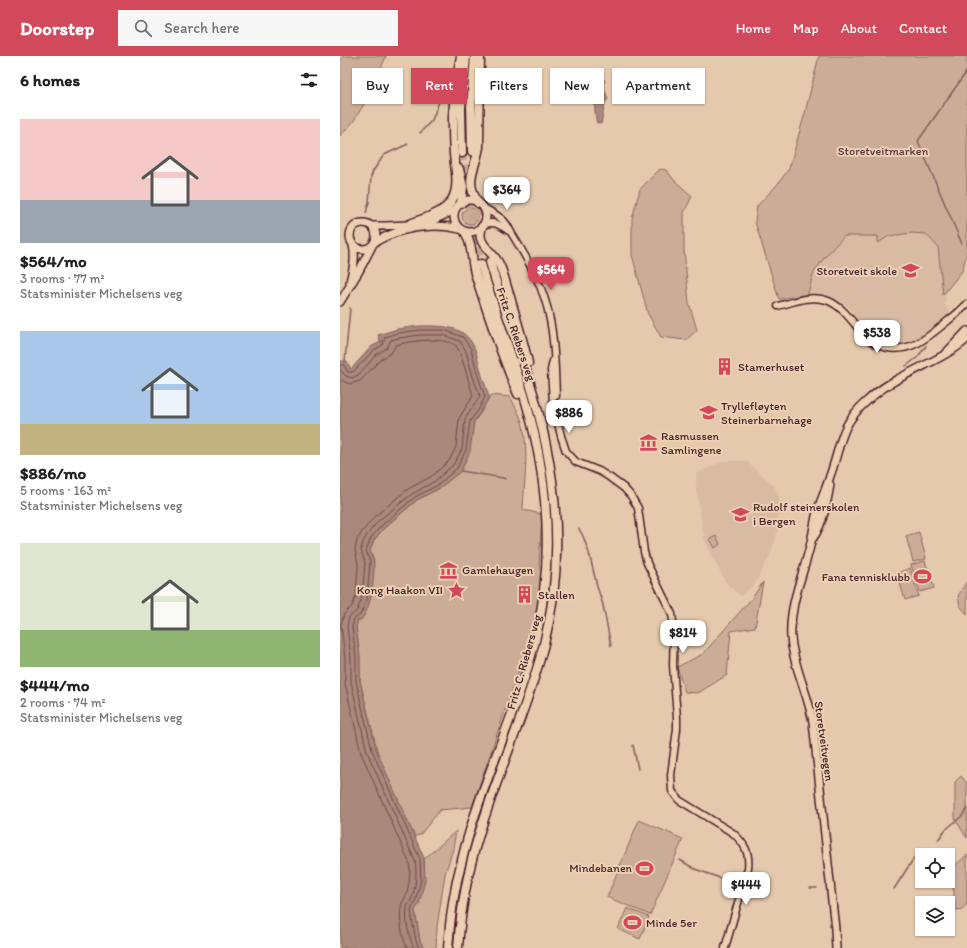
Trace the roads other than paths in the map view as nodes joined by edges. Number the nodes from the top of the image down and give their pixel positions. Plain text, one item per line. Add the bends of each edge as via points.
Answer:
1 (461, 56) edge
2 (466, 56) edge
3 (475, 56) edge
4 (480, 56) edge
5 (472, 151) tunnel mouth
6 (458, 153) junction
7 (481, 205) junction
8 (458, 206) junction
9 (410, 224) junction
10 (372, 226) junction
11 (482, 226) junction
12 (463, 230) junction
13 (512, 233) junction
14 (374, 244) junction
15 (353, 245) junction
16 (490, 262) tunnel mouth
17 (481, 264) tunnel mouth
18 (349, 285) junction
19 (340, 302) edge
20 (967, 304) edge
21 (778, 306) dead end
22 (967, 331) edge
23 (967, 339) edge
24 (943, 355) junction
25 (528, 410) junction
26 (543, 430) junction
27 (448, 948) edge
28 (458, 948) edge
29 (725, 948) edge
30 (836, 948) edge

1 - 6 highway via 453,117
2 - 6 highway
3 - 5 highway via 471,104
4 - 7 highway via 479,146 471,177 473,194
6 - 8 highway via 463,187
6 - 9 highway via 456,185 452,200 442,210
7 - 8 main road via 471,200
7 - 11 main road via 486,215
7 - 13 main road via 502,219
8 - 9 main road via 436,219
8 - 12 main road via 454,220
9 - 10 main road via 394,227
10 - 14 main road via 376,234
10 - 15 main road via 361,223 353,228 350,237
11 - 12 main road via 474,232
11 - 13 main road via 493,222
11 - 26 highway via 482,244 501,267 522,335
12 - 14 main road via 444,226 421,228 394,233
12 - 25 highway via 470,241 473,265 502,353 518,393
13 - 29 main road via 531,265 548,310 553,361 552,393 560,436 568,454 576,462 614,480 634,501 639,515 647,563 672,614 677,718 671,775 672,790 679,800 733,833 746,849 748,868
14 - 15 main road via 364,249
14 - 18 main road
15 - 18 main road via 355,254
16 - 26 highway, Fritz C. Riebers veg
17 - 25 highway, Fritz C. Riebers veg
18 - 19 main road
20 - 21 main road via 922,342 897,349 876,345 843,310 827,301 811,298
22 - 24 main road, Storetveitvegen
23 - 24 main road, Storetveitvegen
24 - 30 main road, Storetveitvegen via 897,379 872,396 860,407 846,428 830,477 826,504 818,530 811,542 794,601 791,638 812,722
25 - 27 highway, Fritz C. Riebers veg via 540,464 546,519 547,556 542,605 524,678 462,859 452,909
26 - 28 highway, Fritz C. Riebers veg via 552,477 556,522 551,607 534,680 471,861 461,910

